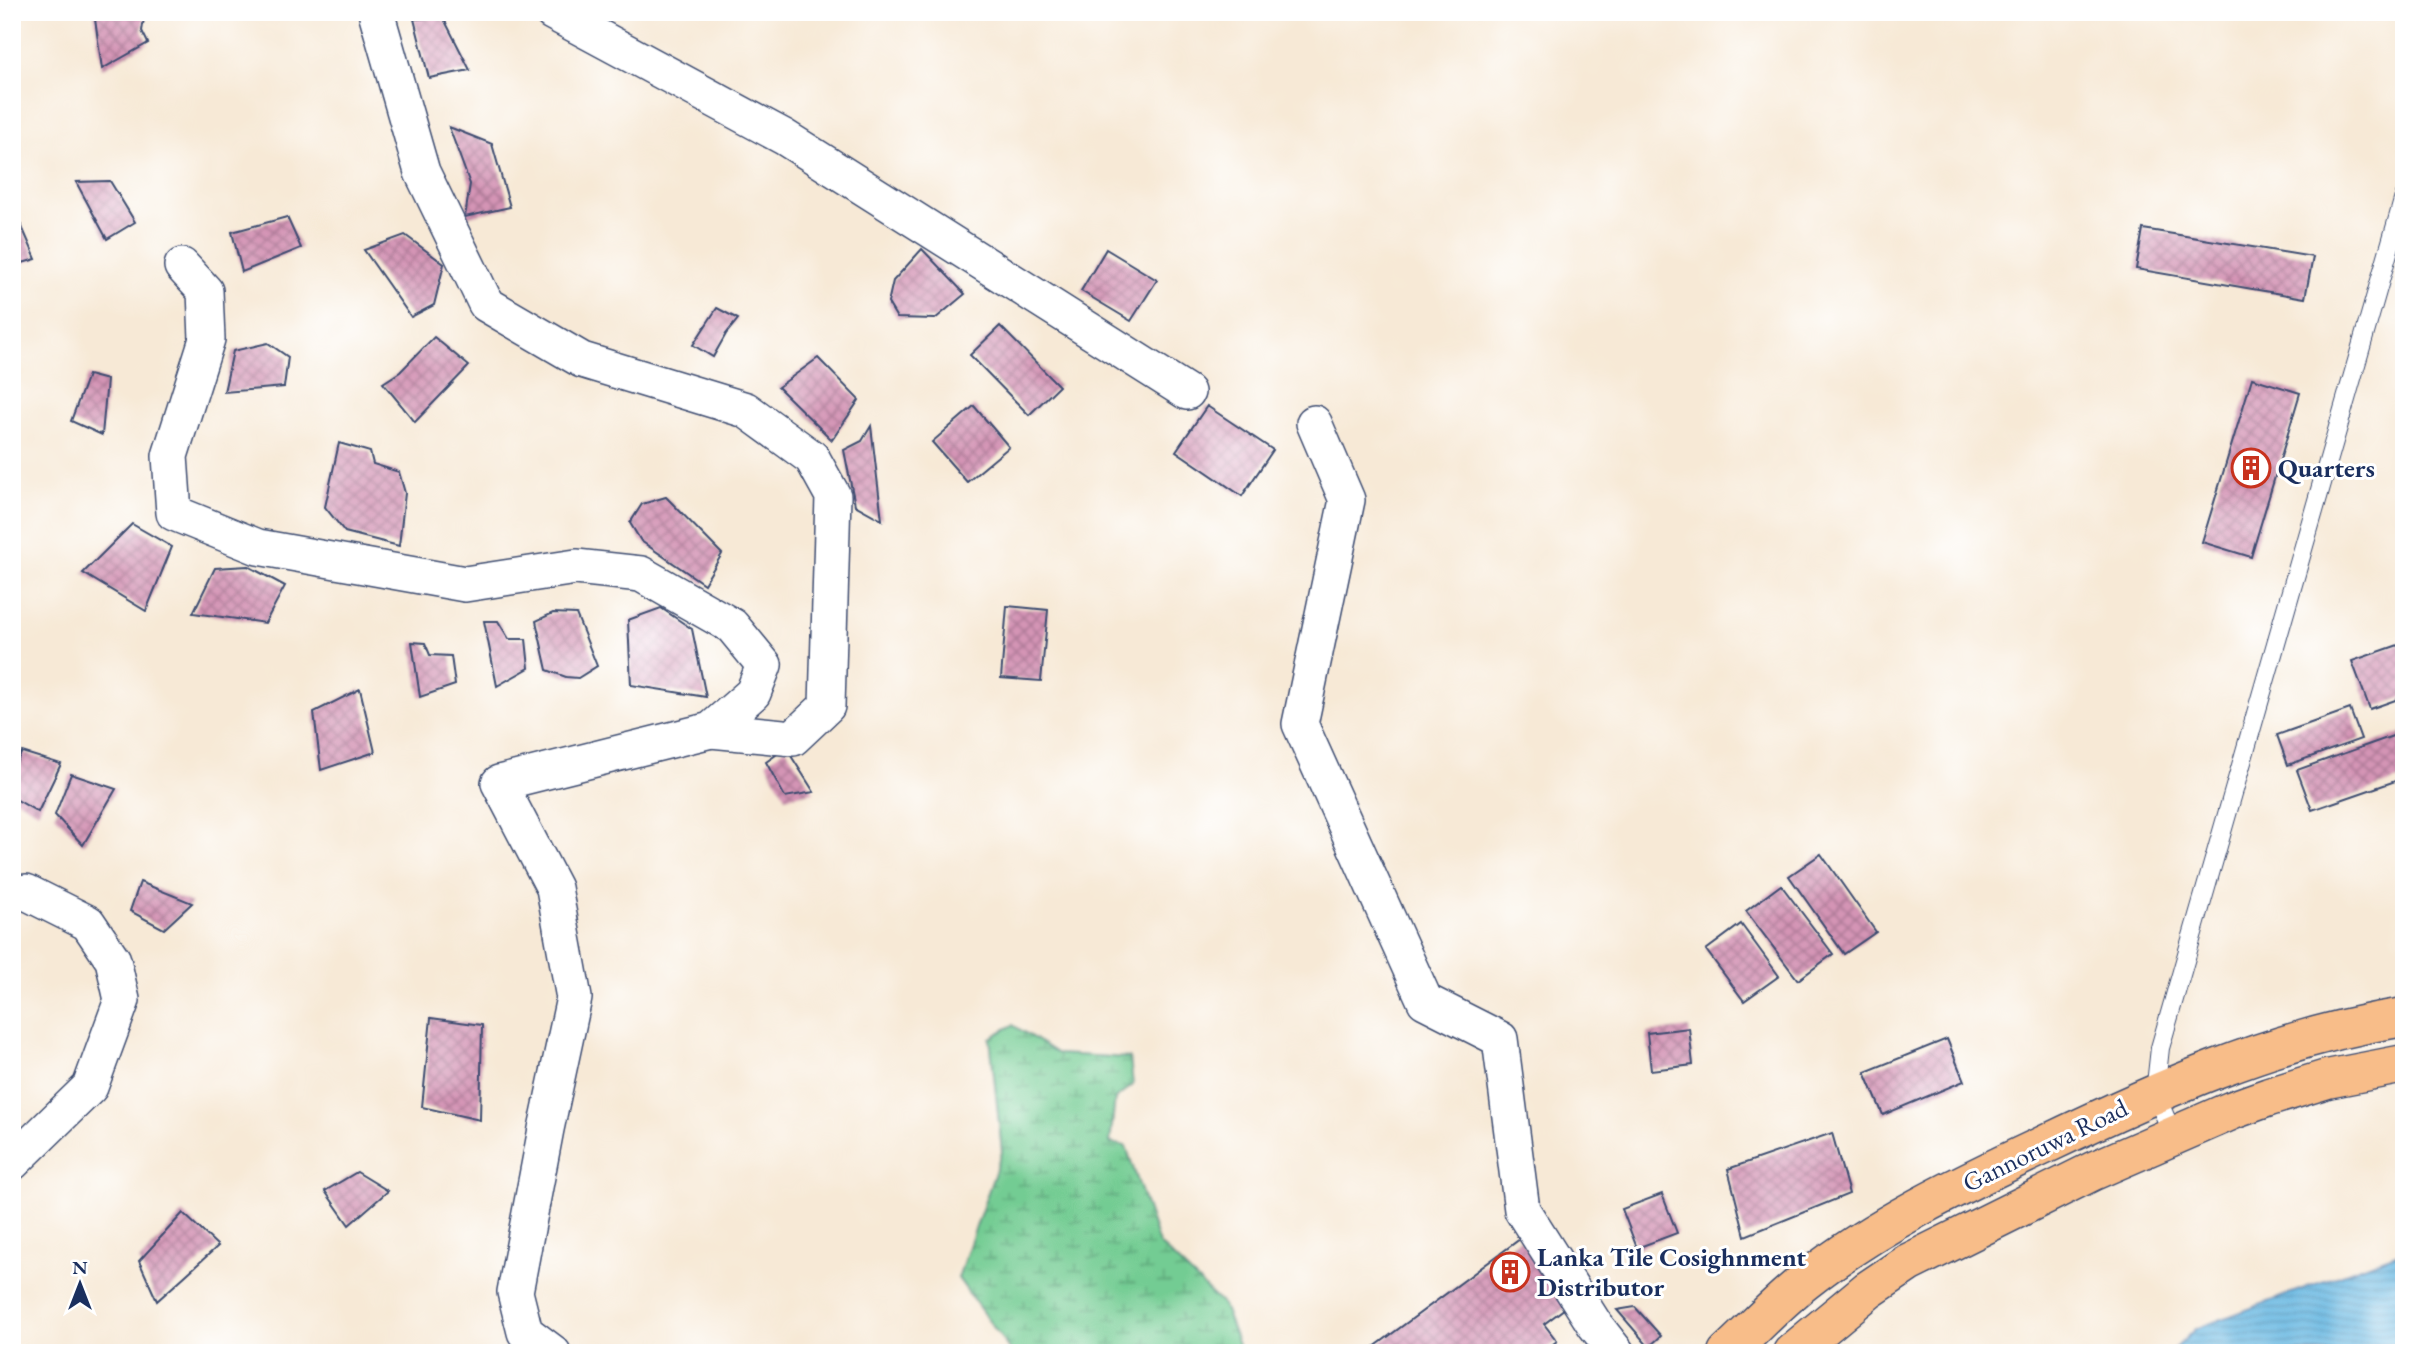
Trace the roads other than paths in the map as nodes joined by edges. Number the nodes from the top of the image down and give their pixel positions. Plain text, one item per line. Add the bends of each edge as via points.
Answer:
1 (376, 12) edge
2 (552, 12) edge
3 (2404, 197) edge
4 (182, 266) dead end
5 (1186, 392) dead end
6 (1314, 423) dead end
7 (711, 730) junction
8 (12, 894) edge
9 (2404, 1017) edge
10 (2404, 1064) edge
11 (2155, 1093) junction
12 (2173, 1136) junction
13 (12, 1163) edge
14 (553, 1353) edge
15 (1617, 1353) edge
16 (1727, 1353) edge
17 (1792, 1353) edge

1 - 7 street via 422,172 486,304 582,359 746,410 812,458 833,496 827,706 793,738
2 - 5 street via 784,136
3 - 11 lane via 2160,1048
4 - 7 street via 205,291 206,340 170,456 174,513 258,547 466,584 576,568 640,574 732,626 764,665 753,693
6 - 15 street via 1347,500 1300,724 1425,1002 1500,1039 1522,1210
7 - 14 street via 499,783 554,888 574,998 515,1292 525,1332
8 - 13 street via 26,892 88,923 113,960 121,1000 90,1087
9 - 11 main road, Gannoruwa Road via 2267,1050
10 - 12 main road, Gannoruwa Road via 2304,1086
11 - 12 lane
11 - 16 main road, Gannoruwa Road via 1942,1194 1875,1234 1804,1281
12 - 17 main road, Gannoruwa Road via 2060,1186 1908,1263

